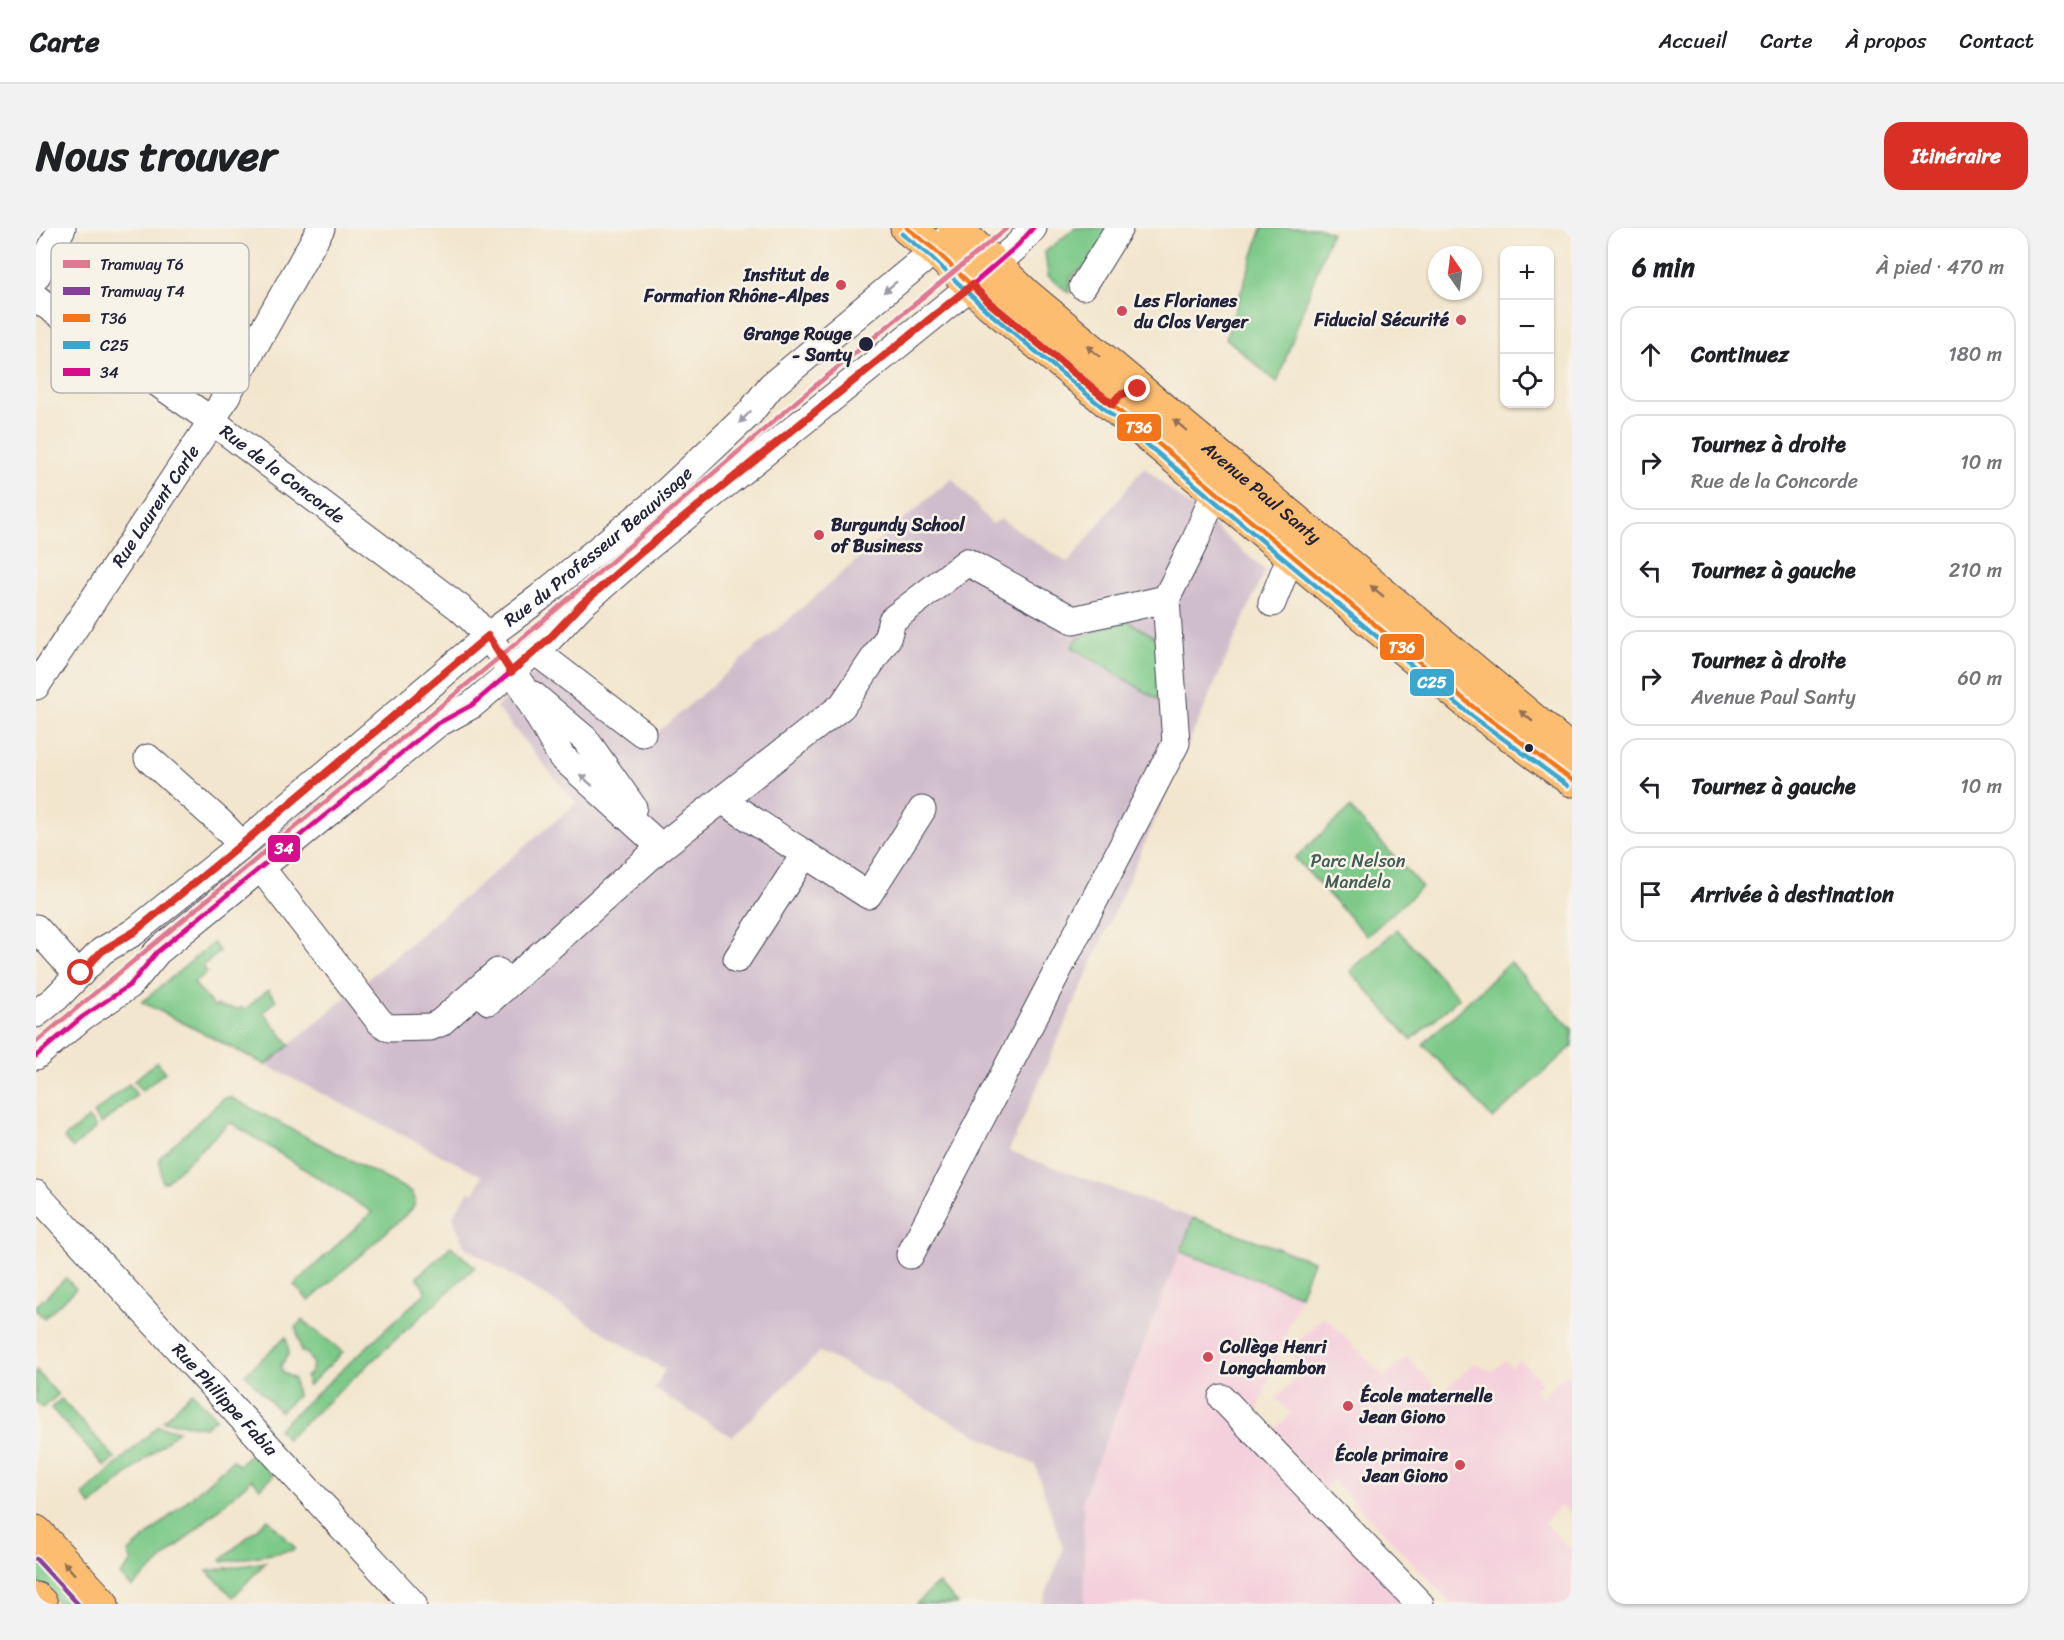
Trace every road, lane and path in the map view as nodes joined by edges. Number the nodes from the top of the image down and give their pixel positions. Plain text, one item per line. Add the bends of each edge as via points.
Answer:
1 (62, 228) edge
2 (321, 228) edge
3 (907, 228) edge
4 (1033, 228) edge
5 (1119, 228) edge
6 (951, 234) edge
7 (54, 243) edge
8 (51, 249) edge
9 (983, 275) junction
10 (36, 277) edge
11 (1083, 286) dead end
12 (36, 297) edge
13 (51, 308) edge
14 (249, 355) edge
15 (172, 393) edge
16 (228, 393) edge
17 (1125, 397) junction
18 (212, 421) junction
19 (1215, 491) junction
20 (1292, 555) junction
21 (1166, 599) junction
22 (1272, 603) dead end
23 (488, 636) junction
24 (535, 651) junction
25 (516, 678) junction
26 (36, 686) edge
27 (642, 733) dead end
28 (1572, 753) edge
29 (148, 758) dead end
30 (1572, 780) edge
31 (722, 800) junction
32 (922, 810) dead end
33 (242, 844) junction
34 (661, 847) junction
35 (806, 854) junction
36 (261, 868) junction
37 (595, 886) dead end
38 (36, 927) edge
39 (737, 959) dead end
40 (81, 973) junction
41 (489, 1001) dead end
42 (36, 1014) edge
43 (36, 1056) edge
44 (36, 1194) edge
45 (910, 1255) dead end
46 (1222, 1398) dead end
47 (36, 1532) edge
48 (36, 1599) edge
49 (41, 1604) edge
50 (102, 1604) edge
51 (413, 1604) edge
52 (1420, 1604) edge

1 - 7 street
2 - 14 street, Rue Laurent Carle
3 - 6 main road, Avenue Paul Santy
4 - 9 street, Rue du Professeur Beauvisage
5 - 11 street
6 - 9 main road, Avenue Paul Santy
6 -> 23 street, Rue du Professeur Beauvisage via 771,386 749,414 651,506
8 - 10 street
9 - 17 main road, Avenue Paul Santy via 990,303
9 - 24 street, Rue du Professeur Beauvisage via 639,554
12 - 13 street, Rue de la Concorde
15 - 18 street, Rue de la Concorde
16 - 18 street, Rue Laurent Carle
17 - 19 main road, Avenue Paul Santy
28 -> 17 main road, Avenue Paul Santy
18 - 23 street, Rue de la Concorde via 460,608
18 - 26 street, Rue Laurent Carle
19 - 20 main road, Avenue Paul Santy
19 - 21 street
20 - 22 street
20 - 30 main road, Avenue Paul Santy via 1477,710
21 - 31 street via 1073,620 968,562 892,620 887,639 842,706
21 - 45 street via 1176,743
23 - 25 street, Rue de la Concorde
23 - 33 street, Rue du Professeur Beauvisage
24 - 25 street, Rue du Professeur Beauvisage
24 - 27 street
25 - 34 street, Rue de la Concorde via 561,756
25 - 36 street, Rue du Professeur Beauvisage via 437,724
29 - 33 street
31 - 34 street
31 - 35 street
32 - 35 street via 868,895
33 - 40 street, Rue du Professeur Beauvisage via 134,932 102,951
34 - 41 street
35 - 39 street
36 - 37 street via 380,1022 389,1028 430,1027 440,1023
36 - 43 street, Rue du Professeur Beauvisage via 157,952 130,985 82,1017
38 - 40 street
40 - 42 street, Rue du Professeur Beauvisage
44 - 51 street, Rue Philippe Fabia
46 - 52 street
50 -> 47 main road
48 - 49 main road

